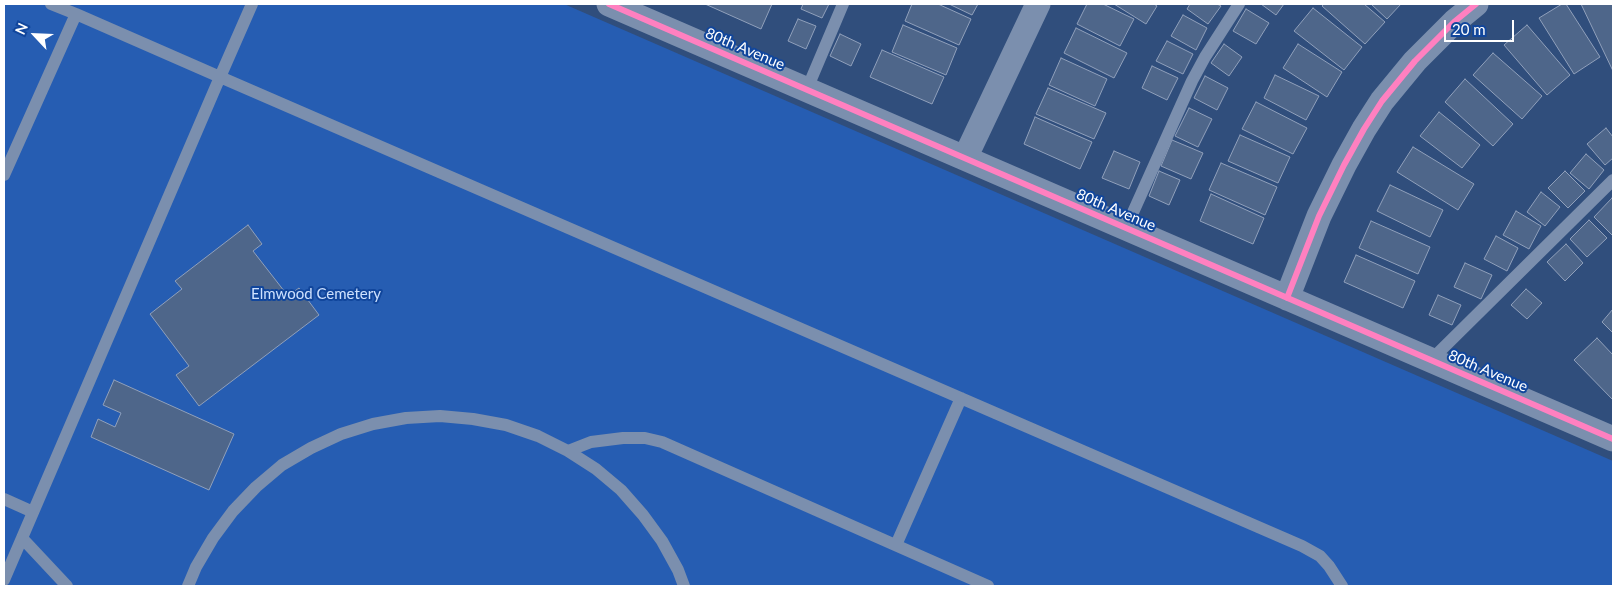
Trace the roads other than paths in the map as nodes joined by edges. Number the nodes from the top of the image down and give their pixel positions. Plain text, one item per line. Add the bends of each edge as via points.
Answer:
1 (51, 4) edge
2 (252, 4) edge
3 (609, 4) edge
4 (843, 4) edge
5 (1038, 4) edge
6 (1239, 4) edge
7 (1476, 4) edge
8 (649, 12) edge
9 (76, 14) junction
10 (220, 77) junction
11 (807, 90) junction
12 (965, 158) junction
13 (4, 175) edge
14 (1613, 180) edge
15 (1126, 228) junction
16 (1287, 298) junction
17 (1432, 360) junction
18 (961, 398) junction
19 (1613, 439) edge
20 (568, 451) junction
21 (4, 499) edge
22 (33, 512) junction
23 (22, 538) junction
24 (896, 546) junction
25 (4, 580) edge
26 (67, 586) edge
27 (188, 586) edge
28 (684, 586) edge
29 (988, 586) edge
30 (1342, 586) edge

1 - 9 lane
2 - 10 lane
3 - 8 street, 80th Avenue
4 - 11 lane
5 - 12 street
6 - 15 lane via 1192,81
7 - 16 street via 1414,61 1382,101 1344,165 1319,216
8 - 11 street, 80th Avenue
9 - 10 lane
9 - 13 lane
10 - 18 lane
10 - 22 lane
11 - 12 street, 80th Avenue
12 - 15 street, 80th Avenue
14 - 17 lane
15 - 16 street, 80th Avenue
16 - 17 street, 80th Avenue
17 - 19 street, 80th Avenue
18 - 24 lane
18 - 30 lane via 1313,551 1329,566
20 - 24 lane via 591,442 623,438 662,442
20 - 27 lane via 506,425 440,416 406,418 341,434 282,466 256,487 232,511 213,538
20 - 28 lane via 615,485 643,515 662,541
21 - 22 lane
22 - 23 lane
23 - 25 lane
23 - 26 lane
24 - 29 lane

